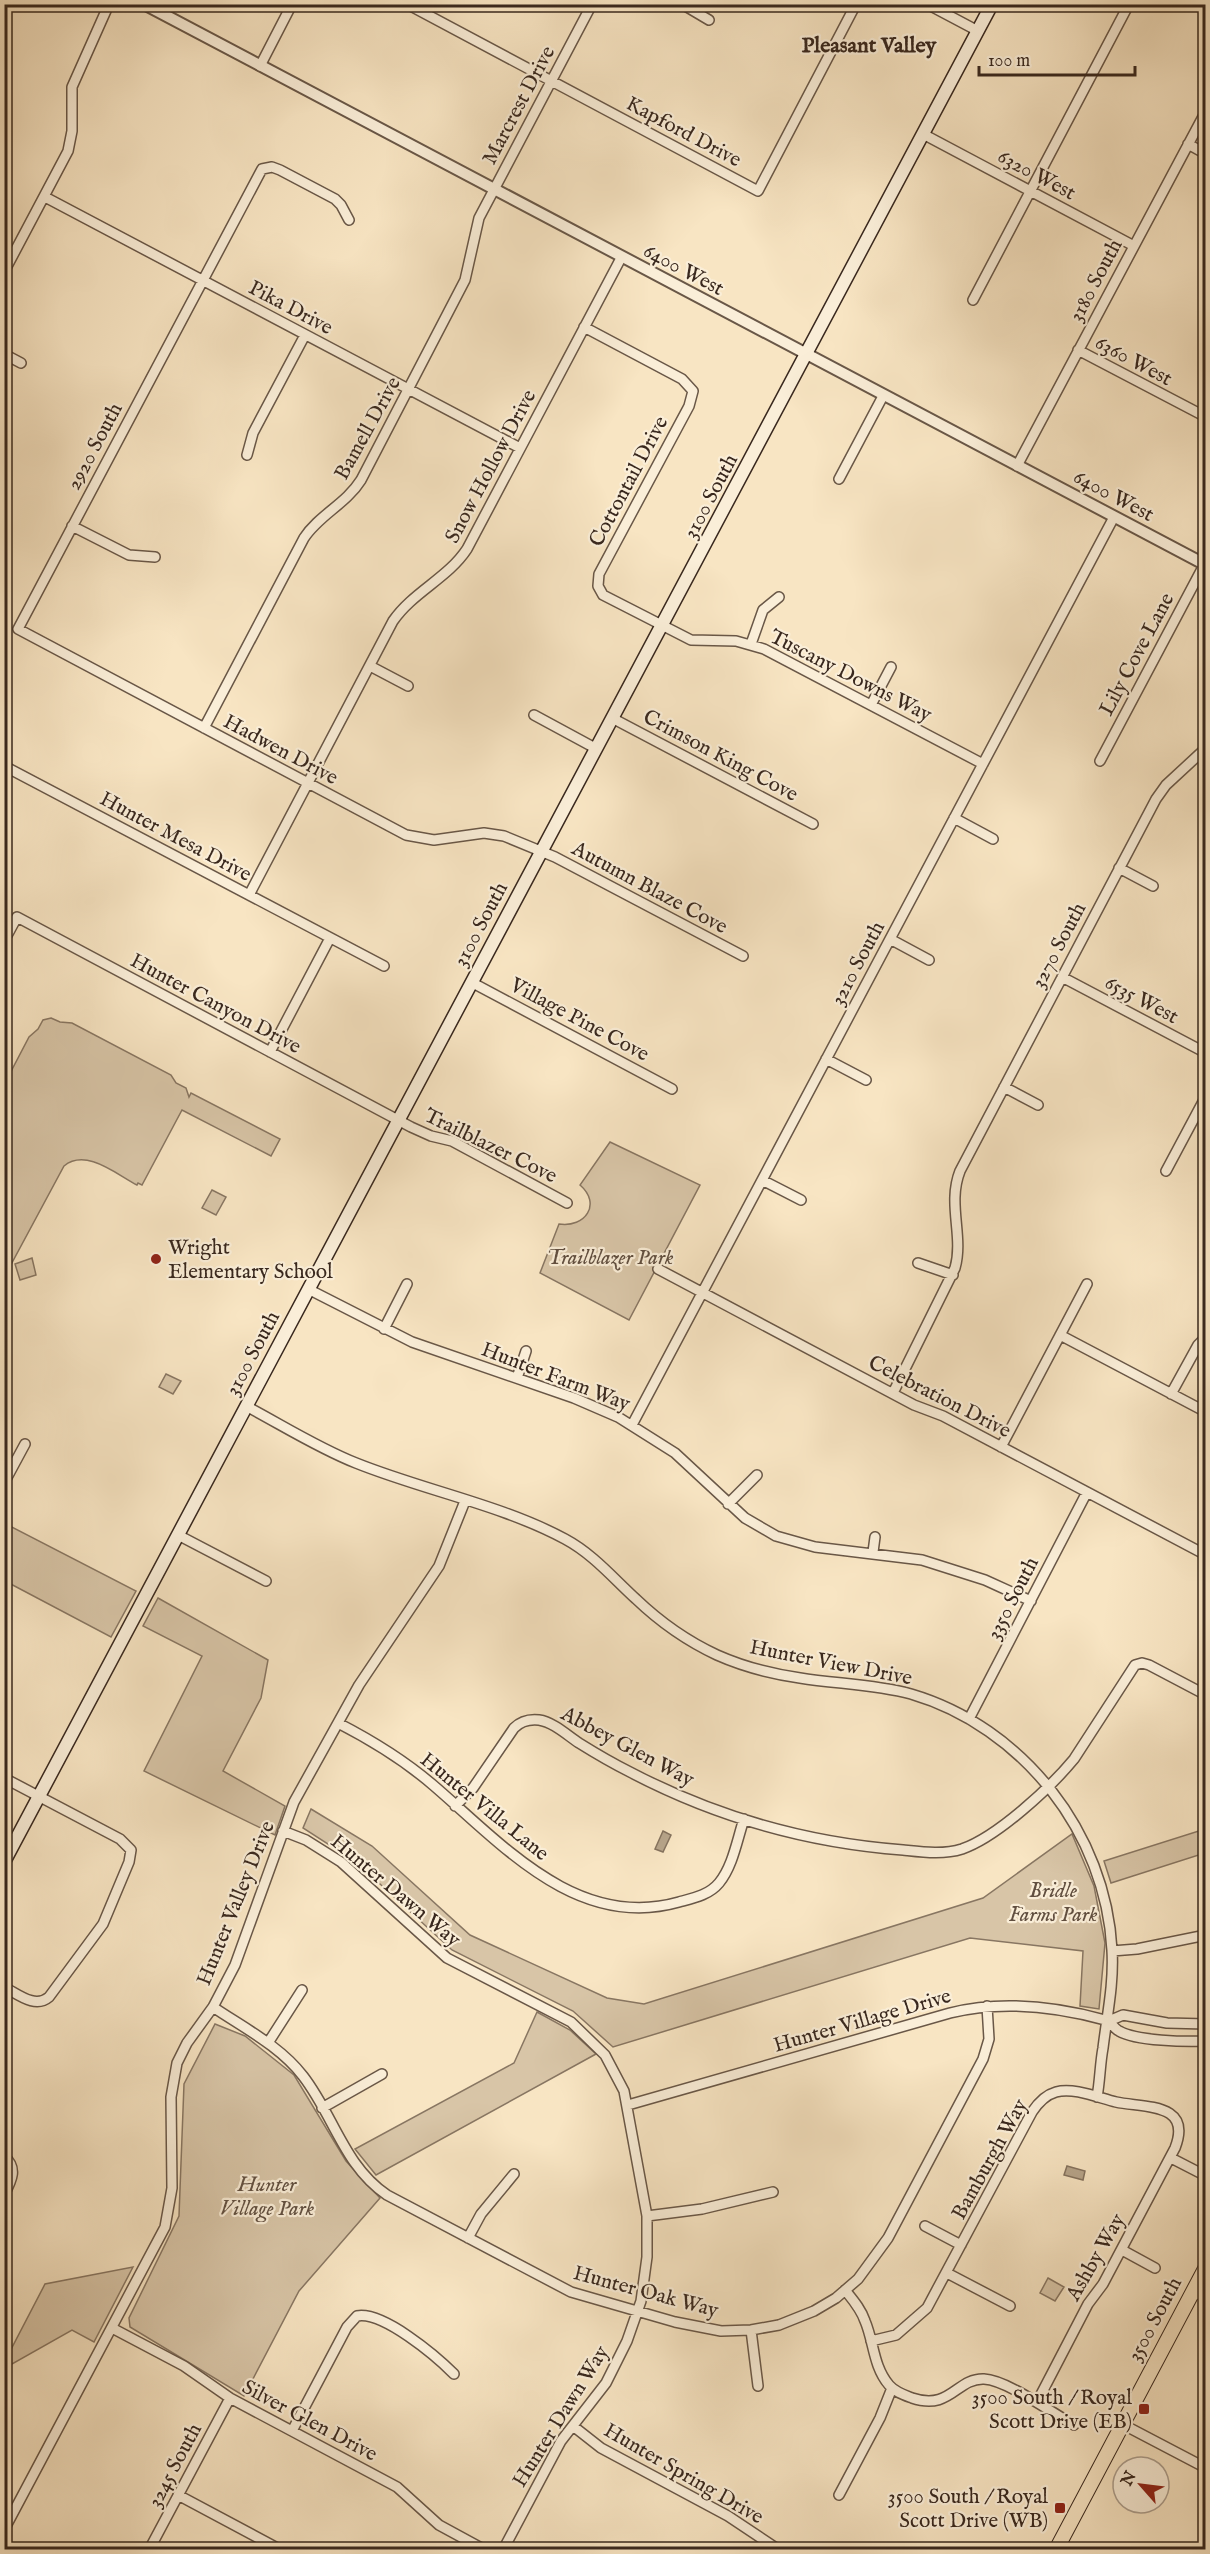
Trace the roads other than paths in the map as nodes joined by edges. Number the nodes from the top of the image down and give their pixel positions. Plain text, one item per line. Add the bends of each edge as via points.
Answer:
1 (109, 4) edge
2 (144, 4) edge
3 (292, 4) edge
4 (407, 4) edge
5 (592, 4) edge
6 (682, 4) edge
7 (856, 4) edge
8 (927, 4) edge
9 (992, 4) edge
10 (1129, 4) edge
11 (709, 20) dead end
12 (978, 31) junction
13 (260, 66) junction
14 (551, 81) junction
15 (1206, 111) edge
16 (923, 134) junction
17 (1188, 144) junction
18 (1206, 154) edge
19 (494, 190) junction
20 (1031, 191) junction
21 (45, 197) junction
22 (349, 220) dead end
23 (1134, 246) junction
24 (621, 258) junction
25 (4, 272) edge
26 (202, 280) junction
27 (973, 300) dead end
28 (584, 327) junction
29 (305, 335) junction
30 (1078, 351) junction
31 (4, 354) edge
32 (806, 355) junction
33 (21, 363) dead end
34 (408, 389) junction
35 (883, 396) junction
36 (1206, 417) edge
37 (520, 448) junction
38 (247, 455) dead end
39 (1017, 466) junction
40 (839, 479) dead end
41 (1114, 517) junction
42 (72, 526) junction
43 (155, 557) dead end
44 (1205, 565) edge
45 (599, 589) joint
46 (778, 597) dead end
47 (663, 627) junction
48 (18, 629) joint
49 (751, 644) junction
50 (370, 666) junction
51 (891, 667) dead end
52 (408, 686) dead end
53 (871, 705) junction
54 (534, 715) dead end
55 (612, 717) junction
56 (204, 728) junction
57 (595, 748) junction
58 (1206, 748) edge
59 (1101, 760) dead end
60 (983, 764) junction
61 (4, 766) edge
62 (308, 783) junction
63 (954, 818) junction
64 (813, 824) dead end
65 (993, 839) dead end
66 (540, 851) junction
67 (1119, 868) junction
68 (1153, 886) dead end
69 (249, 895) junction
70 (330, 938) junction
71 (890, 939) junction
72 (4, 941) edge
73 (743, 956) dead end
74 (929, 960) dead end
75 (384, 966) dead end
76 (1062, 977) junction
77 (471, 982) junction
78 (270, 1052) junction
79 (1206, 1053) edge
80 (826, 1059) junction
81 (866, 1080) dead end
82 (1004, 1087) junction
83 (672, 1089) dead end
84 (1206, 1096) edge
85 (1038, 1105) dead end
86 (398, 1120) junction
87 (1166, 1171) dead end
88 (762, 1180) junction
89 (801, 1200) dead end
90 (567, 1203) dead end
91 (918, 1263) dead end
92 (658, 1269) dead end
93 (953, 1275) junction
94 (407, 1284) dead end
95 (1087, 1284) dead end
96 (308, 1289) junction
97 (702, 1293) junction
98 (384, 1329) junction
99 (1060, 1335) junction
100 (1206, 1337) edge
101 (526, 1351) dead end
102 (517, 1378) junction
103 (892, 1393) junction
104 (1172, 1394) junction
105 (246, 1406) junction
106 (1206, 1412) edge
107 (632, 1425) junction
108 (25, 1444) dead end
109 (1001, 1447) junction
110 (757, 1475) dead end
111 (4, 1483) edge
112 (1087, 1492) junction
113 (465, 1501) junction
114 (728, 1504) junction
115 (178, 1535) junction
116 (876, 1538) dead end
117 (873, 1552) junction
118 (1206, 1555) edge
119 (266, 1581) dead end
120 (1031, 1601) junction
121 (1206, 1695) edge
122 (969, 1719) junction
123 (338, 1723) junction
124 (4, 1778) edge
125 (1048, 1785) junction
126 (39, 1796) junction
127 (455, 1806) junction
128 (744, 1820) junction
129 (283, 1831) junction
130 (4, 1862) edge
131 (1206, 1935) edge
132 (1112, 1951) junction
133 (4, 1987) edge
134 (302, 1990) dead end
135 (987, 2006) junction
136 (213, 2007) junction
137 (1108, 2021) junction
138 (1206, 2024) edge
139 (1206, 2041) edge
140 (268, 2043) junction
141 (382, 2074) dead end
142 (1097, 2097) junction
143 (628, 2105) junction
144 (322, 2108) junction
145 (1178, 2128) joint
146 (4, 2156) edge
147 (1171, 2158) junction
148 (514, 2174) dead end
149 (1206, 2176) edge
150 (773, 2192) dead end
151 (4, 2194) edge
152 (647, 2216) junction
153 (925, 2226) dead end
154 (468, 2238) junction
155 (962, 2245) junction
156 (1122, 2250) junction
157 (1206, 2267) edge
158 (1155, 2268) dead end
159 (947, 2272) junction
160 (845, 2290) junction
161 (1192, 2291) junction
162 (1206, 2298) edge
163 (1010, 2306) dead end
164 (638, 2312) junction
165 (112, 2328) junction
166 (751, 2330) junction
167 (871, 2341) junction
168 (454, 2374) dead end
169 (758, 2386) dead end
170 (892, 2388) junction
171 (230, 2398) junction
172 (1037, 2402) junction
173 (1122, 2424) junction
174 (1074, 2425) dead end
175 (573, 2426) junction
176 (292, 2431) junction
177 (1206, 2468) edge
178 (178, 2495) junction
179 (839, 2495) dead end
180 (4, 2530) edge
181 (776, 2548) edge
182 (149, 2550) edge
183 (281, 2550) edge
184 (485, 2550) edge
185 (503, 2550) edge
186 (1056, 2550) edge

1 - 21 street via 75,80 70,145
2 - 13 street, 6400 West
3 - 13 street
4 - 14 street, Kapford Drive
5 - 14 street, Marcrest Drive
6 - 11 street
7 - 14 street, Kapford Drive via 758,190
8 - 12 street
9 - 12 main road, 3100 South
10 - 20 street
12 - 16 main road, 3100 South
13 - 19 street, 6400 West
14 - 19 street, Marcrest Drive
15 - 17 street, 3180 South
16 - 20 street, 6320 West
16 - 32 main road, 3100 South
17 - 18 street
17 - 23 street, 3180 South
19 - 24 street, 6400 West
19 - 34 street, Bamell Drive via 477,223 467,276
20 - 23 street, 6320 West
20 - 27 street
21 - 25 street
21 - 26 street, Pika Drive
22 - 26 street, 2920 South via 330,196 280,170 262,169
23 - 30 street, 3180 South
24 - 28 street, Snow Hollow Drive
24 - 32 street, 6400 West
26 - 29 street, Pika Drive
26 - 42 street, 2920 South
28 - 37 street, Snow Hollow Drive
28 - 45 street, Cottontail Drive via 682,379 693,391 689,406 599,574
29 - 34 street, Pika Drive
29 - 38 street via 253,433
30 - 36 street, 6360 West
30 - 39 street, 3180 South
31 - 33 street
32 - 35 street, 6400 West
32 - 47 main road, 3100 South
34 - 37 street, Pika Drive
34 - 56 street, Bamell Drive via 354,490 304,538
35 - 39 street, 6400 West
35 - 40 street
37 - 50 street, Snow Hollow Drive via 464,554 402,609
39 - 41 street, 6400 West
41 - 44 street, 6400 West
41 - 60 street, 3210 South
42 - 43 street via 129,555
42 - 48 street, 2920 South
44 - 59 street, Lily Cove Lane
45 - 47 street, Tuscany Downs Way via 609,599
46 - 49 street via 761,614
47 - 49 street, Tuscany Downs Way via 691,639
47 - 55 main road, 3100 South
48 - 56 street, Hadwen Drive
49 - 53 street, Tuscany Downs Way
50 - 52 street
50 - 62 street, Snow Hollow Drive
51 - 53 street
53 - 60 street, Tuscany Downs Way
54 - 57 street
55 - 57 main road, 3100 South
55 - 64 street, Crimson King Cove
56 - 62 street, Hadwen Drive
57 - 66 main road, 3100 South
58 - 67 street, 3270 South via 1161,792
60 - 63 street, 3210 South
61 - 69 street, Hunter Mesa Drive
62 - 66 street, Hadwen Drive via 413,837 434,840 491,833
62 - 69 street, Snow Hollow Drive
63 - 65 street
63 - 71 street, 3210 South
66 - 73 street, Autumn Blaze Cove
66 - 77 main road, 3100 South
67 - 68 street
67 - 76 street, 3270 South
69 - 70 street, Hunter Mesa Drive
70 - 75 street, Hunter Mesa Drive
70 - 78 street
71 - 74 street
71 - 80 street, 3210 South
72 - 78 street, Hunter Canyon Drive via 17,918
76 - 79 street, 6535 West
76 - 82 street, 3270 South
77 - 83 street, Village Pine Cove
77 - 86 main road, 3100 South
78 - 86 street, Hunter Canyon Drive
80 - 81 street
80 - 88 street, 3210 South
82 - 85 street
82 - 93 street, 3270 South via 960,1171 954,1196 959,1248
84 - 87 street
86 - 90 street, Trailblazer Cove via 452,1141
86 - 96 main road, 3100 South
88 - 89 street
88 - 97 street, 3210 South
91 - 93 street
92 - 97 street, Celebration Drive
93 - 103 street, 3270 South
94 - 98 street
95 - 99 street
96 - 98 street, Hunter Farm Way
96 - 105 main road, 3100 South
97 - 103 street, Celebration Drive
97 - 107 street, 3210 South
98 - 102 street, Hunter Farm Way
99 - 104 street
99 - 109 street
100 - 104 street
101 - 102 street
102 - 107 street, Hunter Farm Way
103 - 109 street, Celebration Drive
104 - 106 street
105 - 113 street, Hunter View Drive via 345,1458
105 - 115 main road, 3100 South
107 - 114 street, Hunter Farm Way via 682,1459
108 - 111 street
109 - 112 street, Celebration Drive
110 - 114 street
112 - 118 street, Celebration Drive
112 - 120 street, 3350 South
113 - 122 street, Hunter View Drive via 570,1542 607,1570 660,1620 715,1654 778,1675 865,1684 910,1694
113 - 123 street, Hunter Valley Drive via 436,1572
114 - 117 street, Hunter Farm Way via 755,1525 795,1543
115 - 119 street
115 - 126 main road, 3100 South
116 - 117 street
117 - 120 street, Hunter Farm Way via 946,1566
120 - 122 street, 3350 South
121 - 125 street, Abbey Glen Way via 1138,1663 1074,1759
122 - 125 street, Hunter View Drive via 1007,1745
123 - 127 street, Hunter Villa Lane via 400,1760
123 - 129 street, Hunter Valley Drive via 294,1802
124 - 126 street
125 - 128 street, Abbey Glen Way via 992,1834 947,1852 839,1843
125 - 132 street, Hunter View Drive via 1079,1833 1097,1874
126 - 130 main road, 3100 South
126 - 133 street via 120,1839 131,1850 129,1862 103,1924 49,1997 35,2002
127 - 128 street, Abbey Glen Way via 473,1788 514,1728 538,1720 646,1780
127 - 128 street, Hunter Villa Lane via 510,1855 540,1875 597,1901 639,1908 671,1905 712,1890 729,1866
129 - 136 street, Hunter Valley Drive via 238,1959
129 - 143 street, Hunter Dawn Way via 341,1862 447,1958 580,2028 612,2066
131 - 132 street
132 - 137 street, Hunter View Drive
134 - 140 street
135 - 137 street, Hunter Village Drive via 1030,2006
135 - 143 street, Hunter Village Drive via 950,2013
135 - 160 street, Hunter Oak Way via 989,2038 983,2059 882,2249
136 - 140 street, Hunter Oak Way
136 - 165 street, Hunter Valley Drive via 182,2052 174,2073 169,2214
137 - 138 street, Hunter Village Drive via 1123,2015 1167,2023
137 - 139 street, Hunter Village Drive via 1120,2032 1175,2042
137 - 142 street, Hunter View Drive
140 - 144 street, Hunter Oak Way via 304,2077
141 - 144 street
142 - 145 street, Bamburgh Way via 1159,2108 1171,2115
142 - 155 street, Bamburgh Way via 1064,2091 1053,2092 1039,2102
143 - 152 street, Hunter Dawn Way
144 - 154 street, Hunter Oak Way via 349,2157 372,2184 394,2200
145 - 147 street, Ashby Way via 1179,2138
146 - 151 street via 12,2164 13,2176
147 - 149 street
147 - 156 street, Ashby Way
148 - 154 street via 481,2214
150 - 152 street via 702,2209
152 - 164 street, Hunter Dawn Way via 647,2265
153 - 155 street
154 - 164 street, Hunter Oak Way via 561,2288
155 - 159 street, Bamburgh Way
156 - 158 street
156 - 172 street, Ashby Way via 1088,2304
157 - 161 main road, 3500 South
159 - 163 street
159 - 167 street, Bamburgh Way via 927,2308 910,2324 893,2336
160 - 166 street, Hunter Oak Way via 795,2320
160 - 167 street via 862,2313
161 - 162 street
161 - 173 main road, 3500 South
164 - 166 street, Hunter Oak Way via 706,2329
164 - 175 street, Hunter Dawn Way via 606,2383
165 - 171 street, Silver Glen Drive via 184,2366
165 - 180 street, Hunter Valley Drive
166 - 169 street
167 - 170 street via 880,2371
168 - 176 street via 409,2337 373,2318 357,2316 346,2327
170 - 172 street via 909,2397 931,2401 953,2394 970,2382 986,2379
170 - 179 street
171 - 176 street, Silver Glen Drive
171 - 178 street, 3245 South
172 - 174 street
173 - 177 street
173 - 186 main road, 3500 South
175 - 181 street, Hunter Spring Drive via 601,2448 728,2516
175 - 185 street, Hunter Dawn Way via 557,2448
176 - 184 street, Silver Glen Drive via 397,2487 433,2521
178 - 182 street, 3245 South
178 - 183 street

